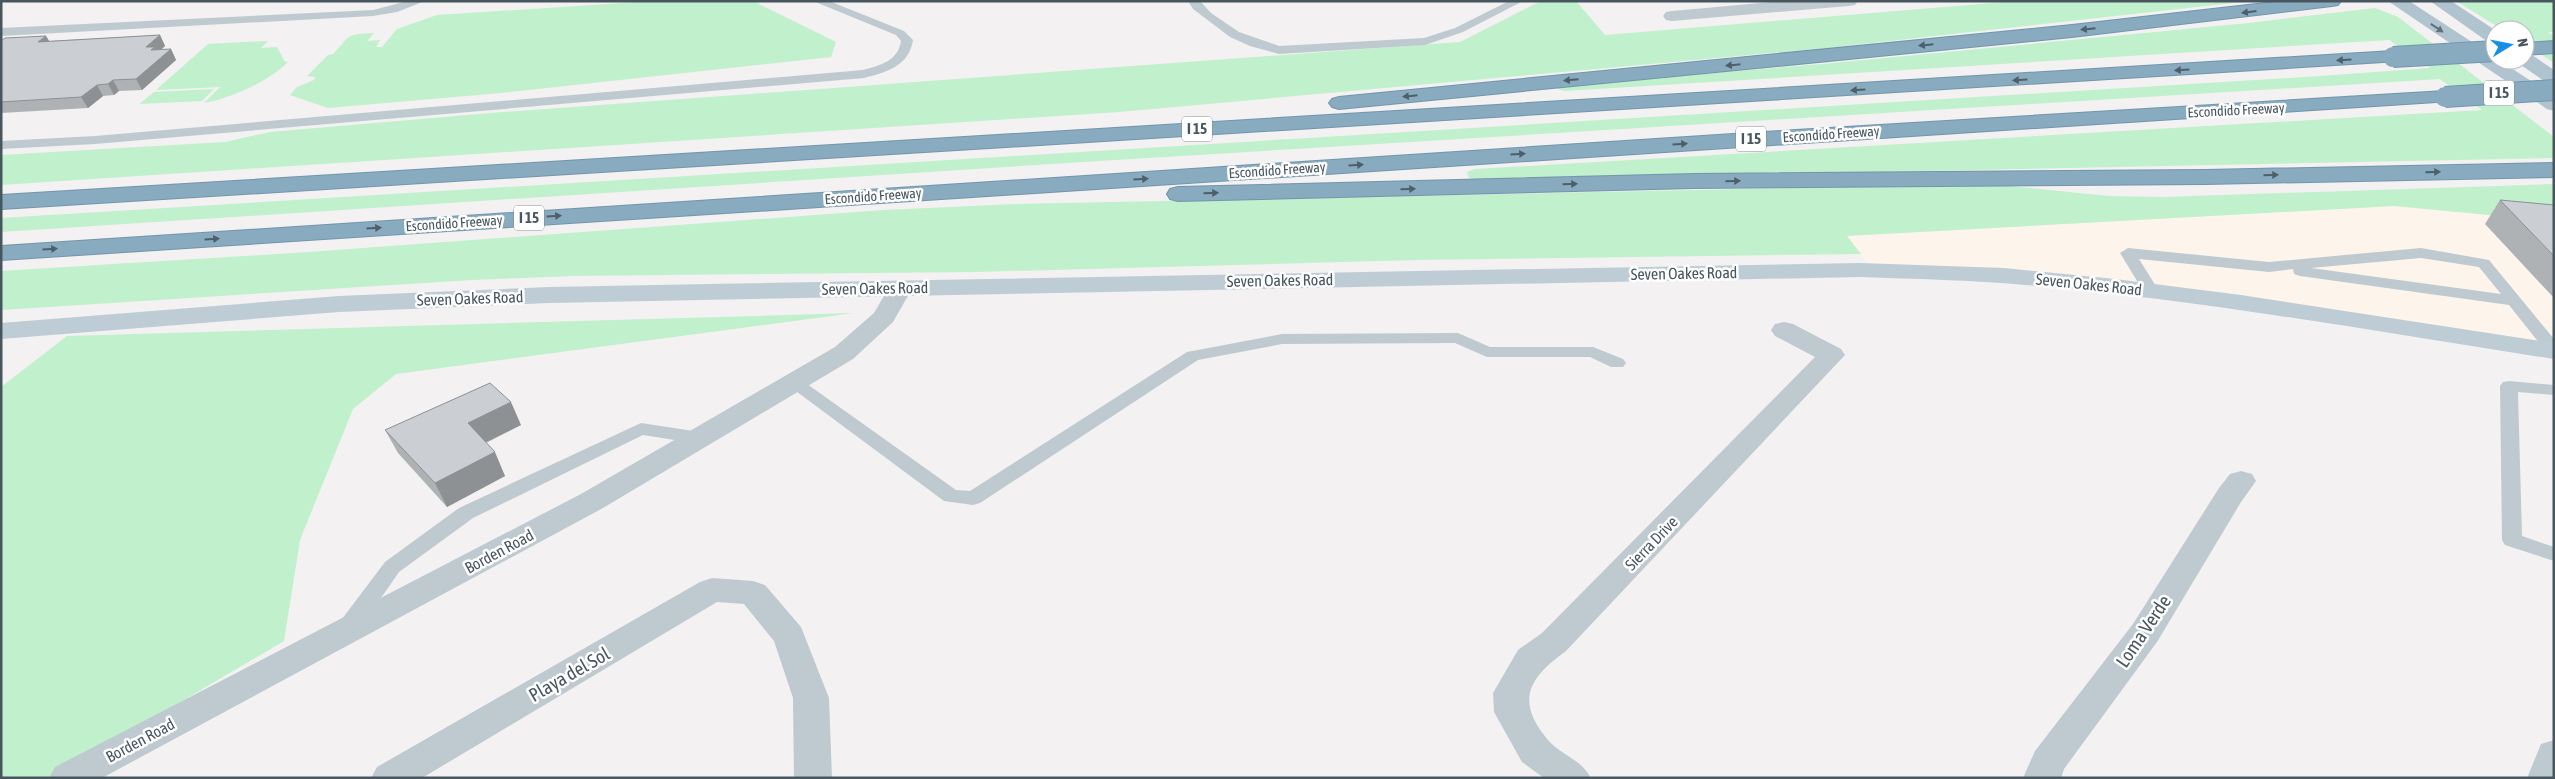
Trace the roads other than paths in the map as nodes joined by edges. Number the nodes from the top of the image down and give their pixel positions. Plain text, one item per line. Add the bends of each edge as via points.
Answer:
1 (420, 1) edge
2 (818, 1) edge
3 (1194, 1) edge
4 (1518, 1) edge
5 (1849, 1) edge
6 (2332, 1) edge
7 (2397, 1) edge
8 (2439, 1) edge
9 (1672, 16) dead end
10 (2485, 31) edge
11 (1, 32) edge
12 (2554, 47) edge
13 (2535, 48) edge
14 (2485, 52) edge
15 (2535, 66) edge
16 (2554, 79) edge
17 (2554, 90) edge
18 (2554, 105) edge
19 (1016, 140) junction
20 (1, 145) edge
21 (2554, 170) edge
22 (1058, 184) junction
23 (1, 202) edge
24 (1, 252) edge
25 (2269, 267) junction
26 (902, 287) junction
27 (2151, 291) junction
28 (2515, 301) junction
29 (1784, 330) dead end
30 (1, 331) edge
31 (2554, 350) edge
32 (1618, 363) dead end
33 (794, 383) junction
34 (2554, 390) edge
35 (700, 438) junction
36 (2241, 482) dead end
37 (2554, 554) edge
38 (346, 631) junction
39 (2554, 755) edge
40 (68, 778) edge
41 (390, 778) edge
42 (813, 778) edge
43 (1572, 778) edge
44 (2042, 778) edge
45 (2546, 778) edge

1 - 11 lane via 372,13
2 - 20 lane via 900,33 907,40 907,50 899,61 864,74 95,140
3 - 4 lane via 1204,13 1240,39 1255,46 1279,50 1425,41 1459,30
5 - 9 street
6 -> 19 highway via 2062,32 1434,93
7 -> 18 main road
8 - 10 main road
12 - 13 highway
14 -> 19 highway, I 15, bridge
15 - 16 main road
22 -> 17 highway, Escondido Freeway / I 15, bridge
19 - 23 highway, I 15
22 -> 21 highway via 1130,195 1694,181 2205,177
24 -> 22 highway, Escondido Freeway / I 15
25 - 27 lane via 2128,253
25 - 28 lane
25 - 28 lane via 2421,253 2484,263
26 - 27 street, Seven Oakes Road via 1860,270 1978,274
26 - 30 street, Seven Oakes Road via 549,295 339,304
26 - 33 street, Borden Road via 884,317 844,354
27 - 31 street, Seven Oakes Road
28 - 31 lane
29 - 43 street, Sierra Drive via 1832,355 1554,642 1530,659 1511,693 1512,712 1535,751
32 - 33 lane via 1593,352 1487,352 1458,338 1282,339 1193,356 973,498 951,496
33 - 35 street, Borden Road
34 - 37 lane via 2509,386 2512,540
35 - 38 street, Borden Road via 592,501
35 - 38 lane via 641,429 466,513 392,568
36 - 44 street, Loma Verde via 2225,502 2145,632 2048,762
38 - 40 street, Borden Road
39 - 45 street
41 - 42 street, Playa del Sol via 712,590 753,592 788,636 811,698

